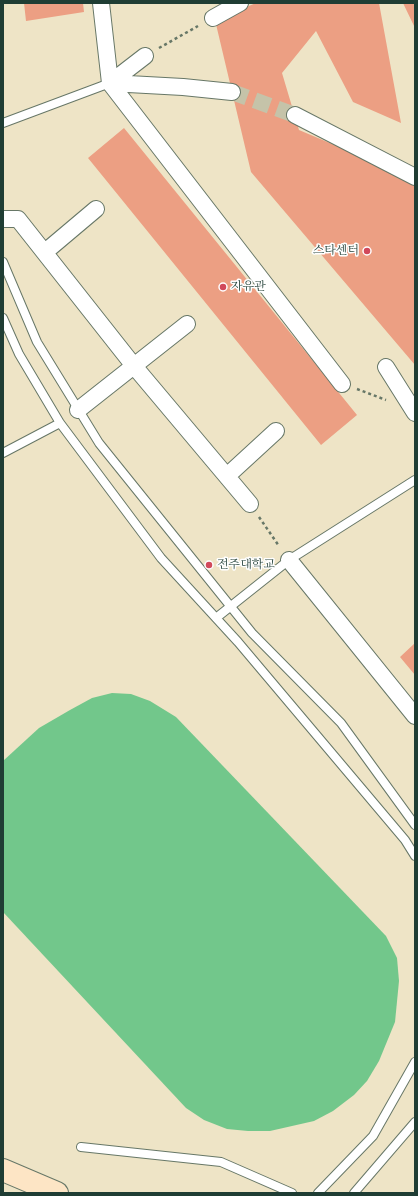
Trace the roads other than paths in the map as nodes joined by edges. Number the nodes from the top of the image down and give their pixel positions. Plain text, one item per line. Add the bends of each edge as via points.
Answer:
1 (101, 3) edge
2 (240, 3) edge
3 (213, 18) road end
4 (145, 56) road end
5 (110, 83) junction
6 (232, 92) tunnel mouth
7 (295, 116) tunnel mouth
8 (3, 123) edge
9 (415, 177) edge
10 (96, 209) dead end
11 (3, 219) edge
12 (45, 252) junction
13 (3, 262) edge
14 (3, 318) edge
15 (187, 324) dead end
16 (134, 366) junction
17 (386, 367) dead end
18 (342, 384) road end
19 (78, 410) junction
20 (414, 412) edge
21 (60, 423) junction
22 (276, 431) dead end
23 (3, 453) edge
24 (227, 476) junction
25 (415, 480) edge
26 (250, 504) road end
27 (289, 560) junction
28 (230, 606) junction
29 (216, 618) junction
30 (415, 716) edge
31 (415, 825) edge
32 (415, 856) edge
33 (415, 1062) edge
34 (415, 1122) edge
35 (81, 1147) dead end
36 (3, 1170) edge
37 (58, 1193) edge
38 (292, 1193) edge
39 (318, 1193) edge
40 (354, 1193) edge

1 - 5 street
2 - 3 street
4 - 5 street
5 - 6 street
5 - 8 lane
5 - 18 street
7 - 9 street
10 - 12 street
11 - 12 street via 18,219
12 - 16 street
13 - 19 lane via 37,342
14 - 21 lane via 19,354
15 - 16 street
16 - 19 street
16 - 24 street
17 - 20 street
19 - 28 lane via 99,443
21 - 23 lane
21 - 29 lane via 161,558
22 - 24 street
24 - 26 street
25 - 27 lane
27 - 28 lane
27 - 30 street
28 - 29 lane
28 - 31 lane via 252,633 341,723
29 - 32 lane via 400,834
33 - 39 lane via 373,1136
34 - 40 lane
35 - 38 lane via 222,1162
36 - 37 street

